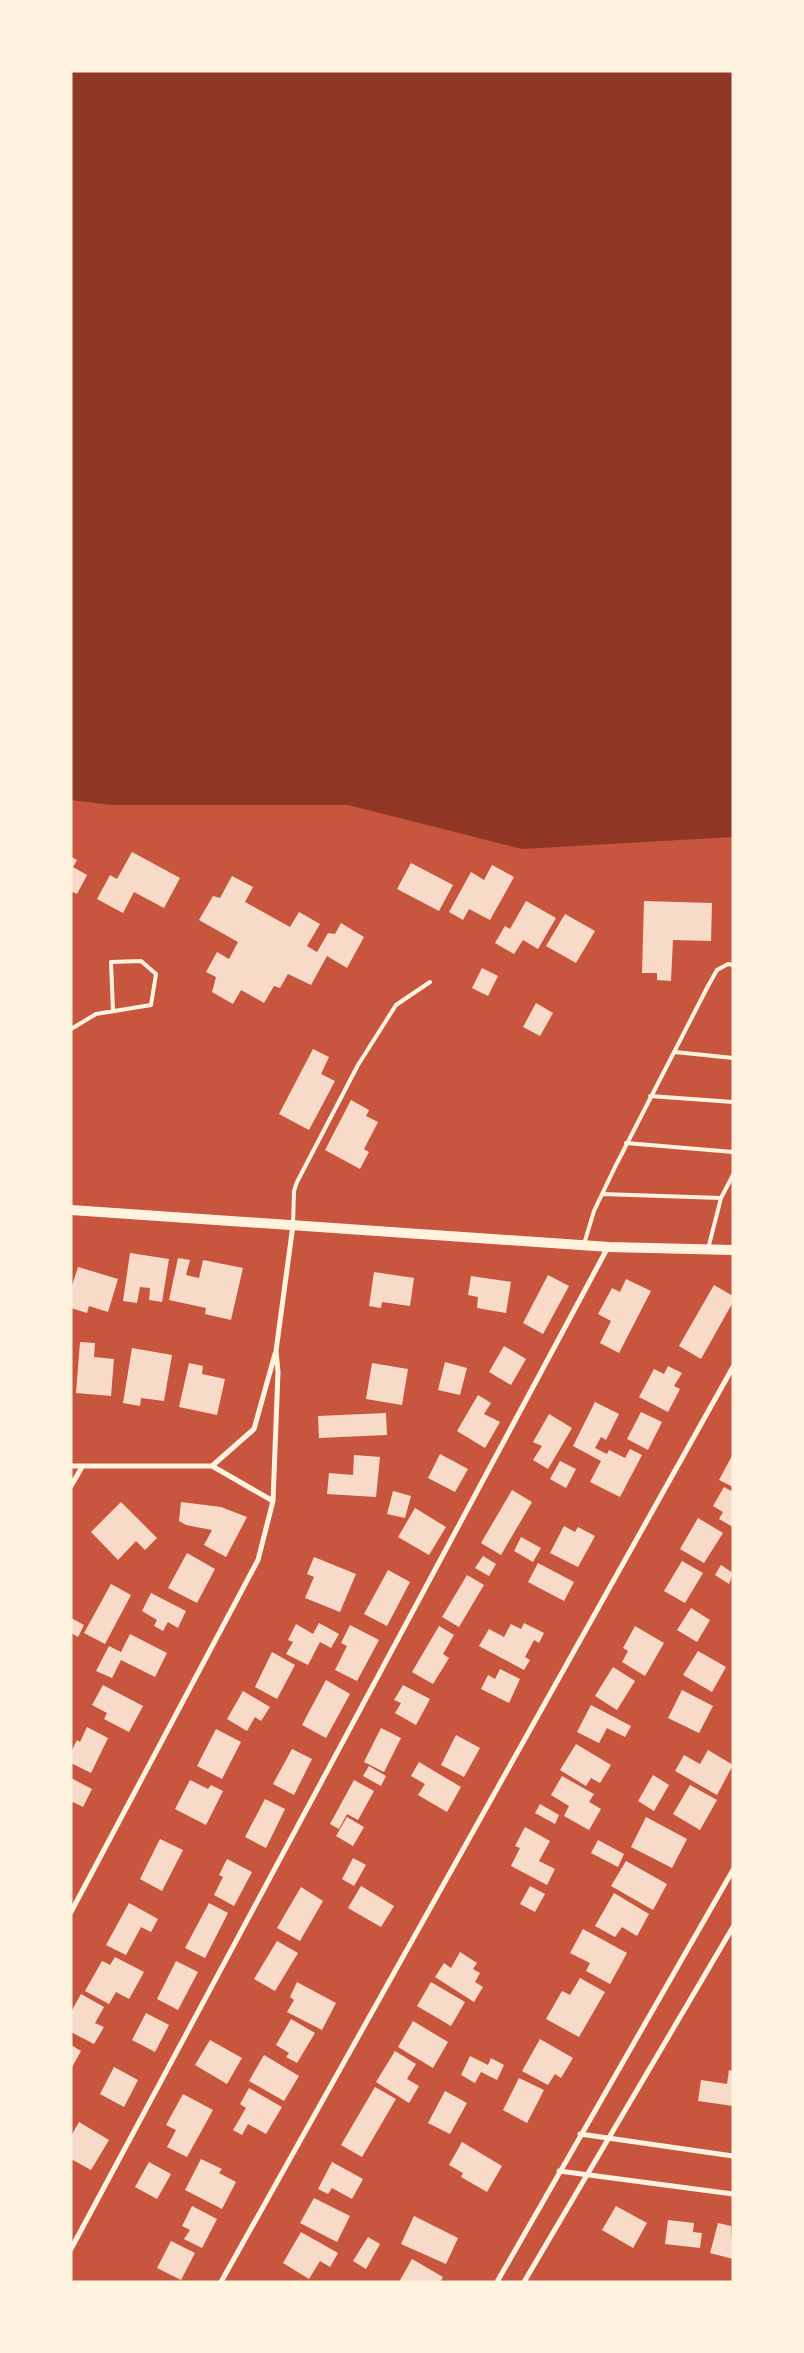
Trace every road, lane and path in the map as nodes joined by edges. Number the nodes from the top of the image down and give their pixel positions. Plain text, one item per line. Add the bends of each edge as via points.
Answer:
1 (733, 965) edge
2 (430, 982) dead end
3 (113, 1012) junction
4 (71, 1029) edge
5 (675, 1052) junction
6 (733, 1058) edge
7 (650, 1096) junction
8 (733, 1102) edge
9 (626, 1143) junction
10 (733, 1152) edge
11 (733, 1175) edge
12 (602, 1194) junction
13 (721, 1198) junction
14 (71, 1210) edge
15 (294, 1225) junction
16 (584, 1245) junction
17 (609, 1246) junction
18 (708, 1249) junction
19 (733, 1250) edge
20 (276, 1351) junction
21 (733, 1367) edge
22 (71, 1466) edge
23 (212, 1466) junction
24 (82, 1467) junction
25 (71, 1486) edge
26 (273, 1501) junction
27 (733, 1870) edge
28 (730, 1879) edge
29 (71, 1912) edge
30 (733, 1927) edge
31 (580, 2134) junction
32 (608, 2138) junction
33 (733, 2156) edge
34 (559, 2171) junction
35 (586, 2175) junction
36 (733, 2194) edge
37 (71, 2249) edge
38 (221, 2282) edge
39 (497, 2282) edge
40 (524, 2282) edge

1 - 5 lane via 717,970
2 - 15 lane via 396,1005 358,1065 297,1182
3 - 3 lane via 152,1005 156,974 141,961 111,962
3 - 4 lane via 96,1014
5 - 6 lane
5 - 7 lane
7 - 8 lane
7 - 9 lane
9 - 10 lane
9 - 12 lane
11 - 13 lane
12 - 13 lane
12 - 16 lane
13 - 18 lane
14 - 15 main road
15 - 16 main road
15 - 20 street
16 - 17 main road
17 - 18 main road
17 - 37 street
18 - 19 main road
20 - 23 street via 254,1429
20 - 26 street
21 - 38 street
22 - 24 street
23 - 24 street
23 - 26 street
24 - 25 street
26 - 29 street via 258,1560
27 - 28 street
28 - 31 street
30 - 32 street
31 - 32 street
31 - 34 street
32 - 33 street
32 - 35 street
34 - 35 street
34 - 39 street
35 - 36 street
35 - 40 street

